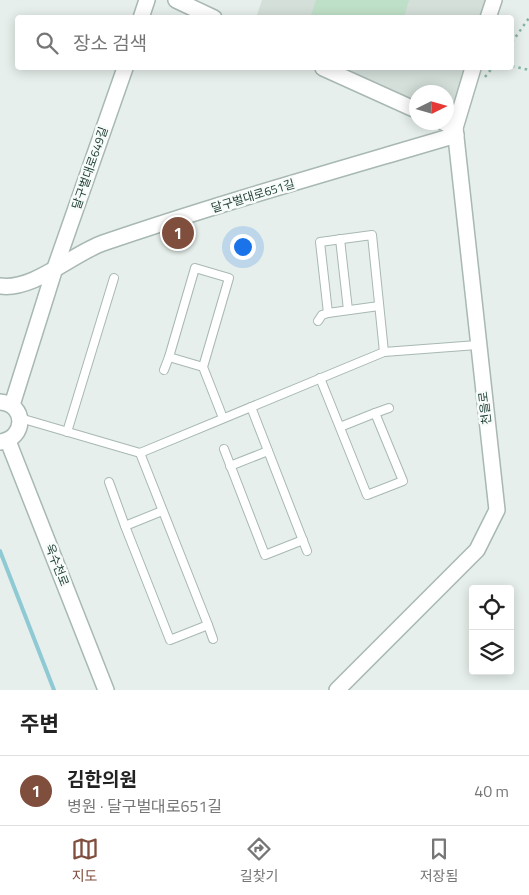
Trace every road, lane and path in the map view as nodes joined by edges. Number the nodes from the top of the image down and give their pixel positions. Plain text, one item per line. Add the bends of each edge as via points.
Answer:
1 (147, 0) edge
2 (176, 0) edge
3 (494, 0) edge
4 (142, 15) edge
5 (208, 15) edge
6 (489, 15) edge
7 (529, 18) edge
8 (514, 39) edge
9 (514, 66) edge
10 (124, 70) edge
11 (327, 70) edge
12 (472, 70) edge
13 (529, 70) edge
14 (409, 107) edge
15 (454, 121) edge
16 (448, 130) edge
17 (451, 130) edge
18 (340, 239) junction
19 (55, 268) junction
20 (114, 278) dead end
21 (0, 286) edge
22 (379, 306) junction
23 (348, 310) junction
24 (328, 313) junction
25 (318, 321) dead end
26 (477, 345) junction
27 (384, 352) junction
28 (169, 357) junction
29 (203, 367) junction
30 (164, 370) dead end
31 (320, 378) junction
32 (251, 406) junction
33 (11, 408) edge
34 (389, 408) dead end
35 (376, 413) junction
36 (222, 418) junction
37 (340, 427) junction
38 (67, 432) junction
39 (4, 441) edge
40 (224, 449) dead end
41 (268, 451) junction
42 (140, 453) junction
43 (230, 466) junction
44 (109, 482) dead end
45 (162, 511) junction
46 (125, 526) junction
47 (303, 540) junction
48 (307, 551) dead end
49 (208, 625) junction
50 (213, 639) dead end
51 (106, 690) edge
52 (337, 690) edge

1 - 4 street
2 - 5 street
3 - 6 street
7 - 8 path
9 - 13 path
10 - 19 street, 달구벌대로649길
11 - 14 street
12 - 15 street, 천을로
16 - 19 street, 달구벌대로651길 via 86,249
17 - 26 street, 천을로
18 - 22 lane via 372,235
18 - 23 lane
18 - 24 lane via 320,242
19 - 21 street, 달구벌대로651길 via 14,287
19 - 33 street
20 - 38 lane
22 - 23 lane
22 - 27 lane
23 - 24 lane
24 - 25 lane
26 - 27 lane
26 - 52 street, 천을로 via 496,510 477,550
27 - 31 lane
28 - 29 lane
28 - 29 lane via 195,268 229,278
28 - 30 lane
29 - 36 lane
31 - 32 lane
31 - 37 lane
32 - 36 lane
32 - 41 lane
33 - 38 lane
33 - 39 street via 20,429
34 - 35 lane
35 - 37 lane
35 - 37 lane via 403,481 367,495
36 - 42 lane
38 - 42 lane
39 - 51 street, 욱수천로
40 - 43 lane
41 - 43 lane
41 - 47 lane
42 - 45 lane
43 - 47 lane via 265,555
44 - 46 lane
45 - 46 lane
45 - 49 lane
46 - 49 lane via 170,640
47 - 48 lane
49 - 50 lane

